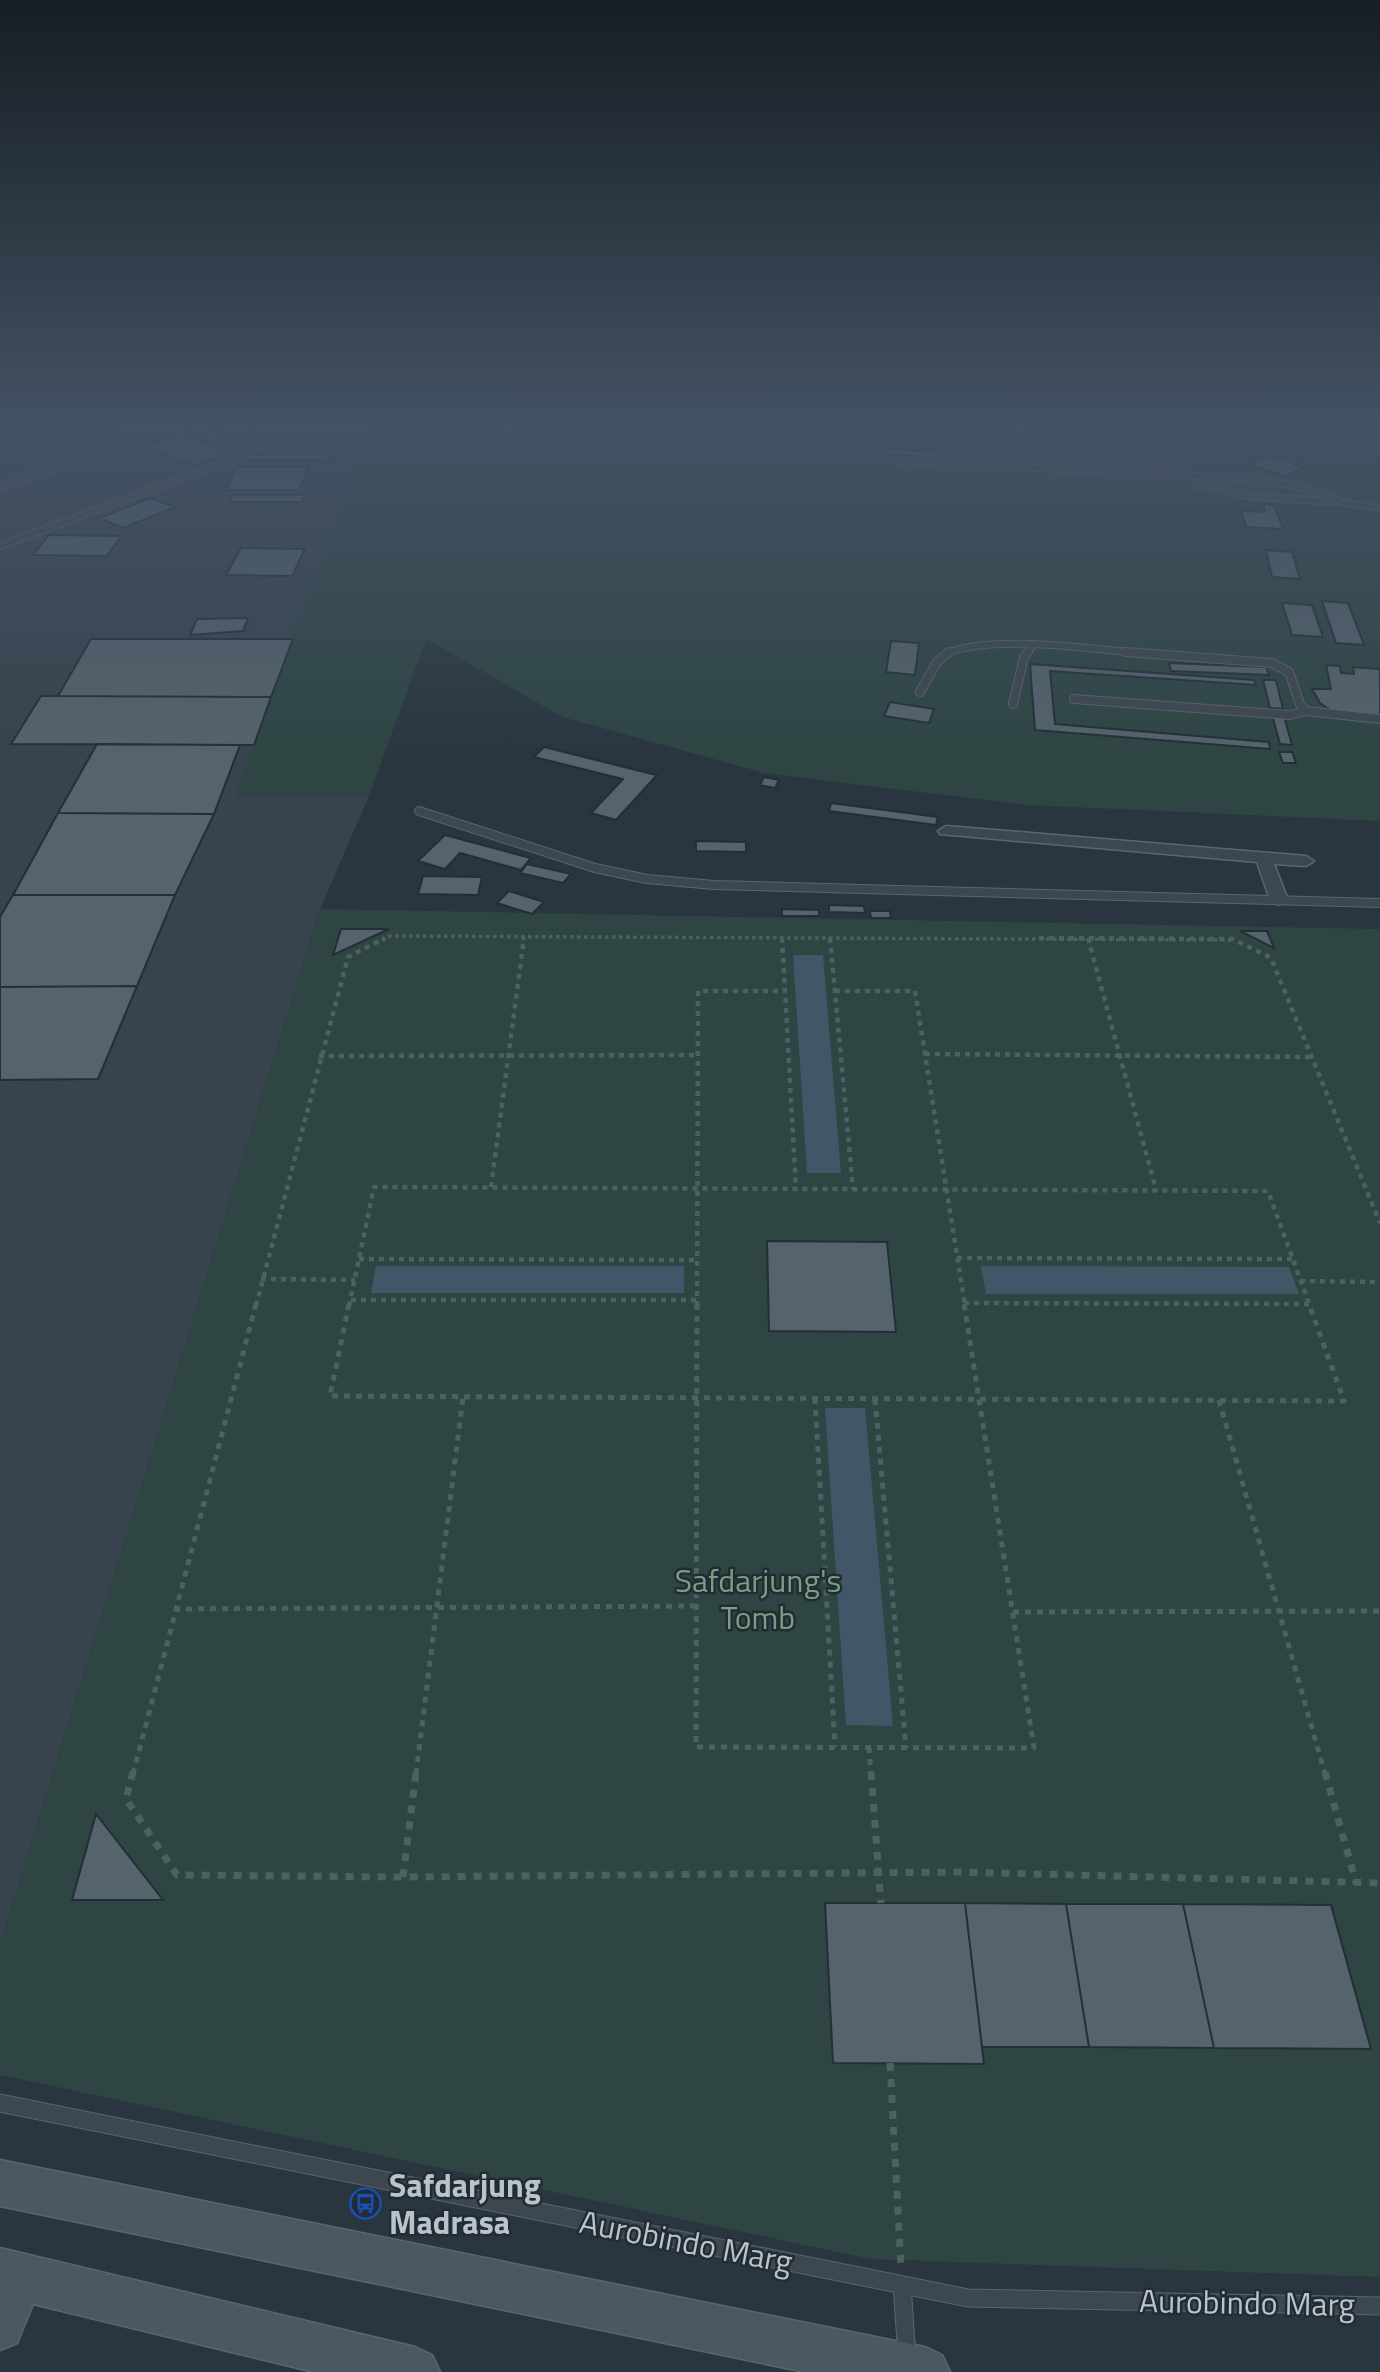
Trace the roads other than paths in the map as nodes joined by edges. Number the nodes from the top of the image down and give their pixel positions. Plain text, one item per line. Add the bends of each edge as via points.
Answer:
1 (1032, 645) junction
2 (920, 692) dead end
3 (1074, 699) dead end
4 (1013, 704) dead end
5 (1306, 711) junction
6 (1380, 719) edge
7 (419, 811) dead end
8 (946, 831) dead end
9 (1264, 858) junction
10 (1306, 861) dead end
11 (1279, 900) junction
12 (1380, 903) edge
13 (0, 2103) edge
14 (0, 2183) edge
15 (10, 2274) edge
16 (902, 2285) junction
17 (1380, 2306) edge
18 (0, 2326) edge
19 (916, 2371) edge
20 (415, 2372) edge

1 - 2 lane via 984,645 941,656
1 - 4 lane via 1024,657
1 - 5 lane via 1272,663 1289,672
3 - 5 lane via 1289,715
5 - 6 lane
7 - 11 lane via 595,868 647,879
8 - 9 street
9 - 10 street
9 - 11 street
11 - 12 lane
13 - 16 lane, Aurobindo Marg
14 - 19 main road
15 - 18 main road
15 - 20 main road
16 - 17 lane, Aurobindo Marg via 968,2298
16 - 19 lane

